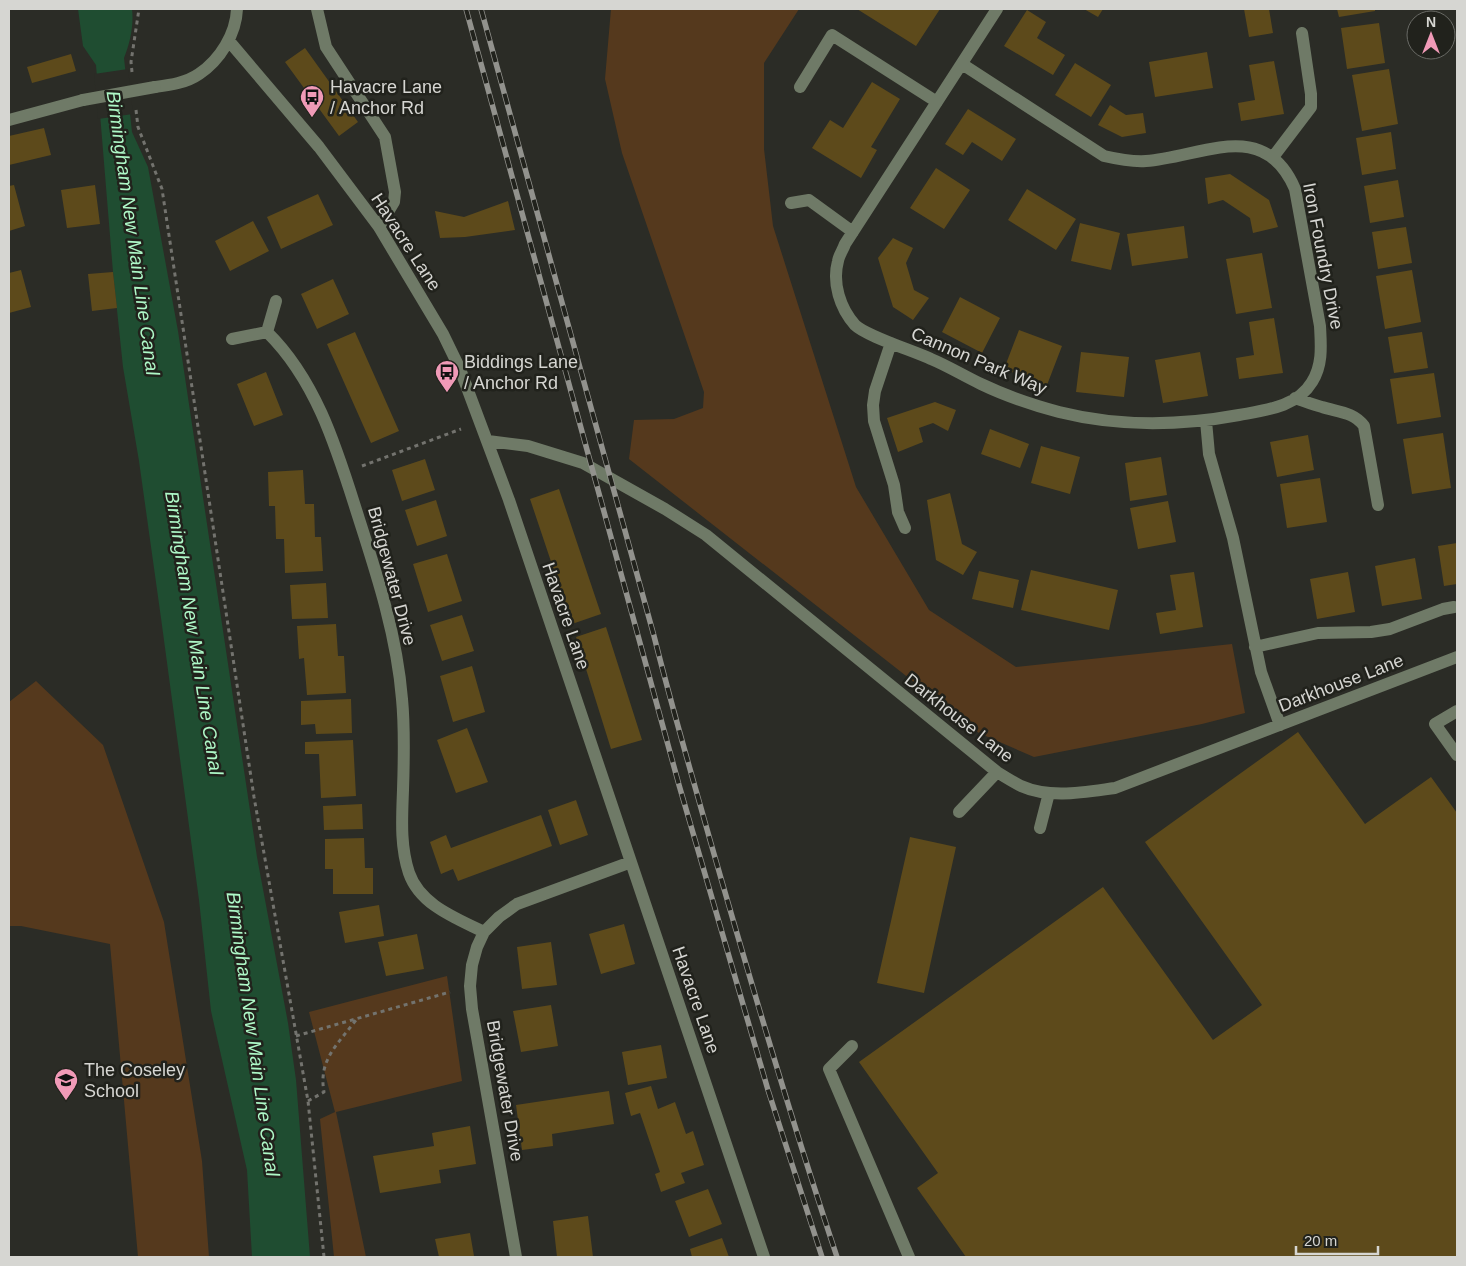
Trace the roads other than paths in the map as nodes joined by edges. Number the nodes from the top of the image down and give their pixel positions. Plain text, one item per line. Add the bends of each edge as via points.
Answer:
1 (237, 9) edge
2 (317, 9) edge
3 (998, 9) edge
4 (1302, 33) dead end
5 (229, 41) junction
6 (962, 64) junction
7 (800, 87) dead end
8 (937, 102) junction
9 (9, 120) edge
10 (1273, 157) junction
11 (791, 203) dead end
12 (379, 227) junction
13 (853, 232) junction
14 (276, 301) dead end
15 (267, 332) junction
16 (232, 339) dead end
17 (891, 342) junction
18 (1295, 398) junction
19 (1206, 421) junction
20 (488, 441) junction
21 (1378, 505) dead end
22 (905, 528) dead end
23 (1454, 607) dead end
24 (1255, 647) junction
25 (1457, 657) edge
26 (1457, 711) edge
27 (1280, 725) junction
28 (1457, 755) edge
29 (997, 772) junction
30 (1049, 793) junction
31 (959, 812) dead end
32 (1040, 828) dead end
33 (631, 862) junction
34 (484, 932) junction
35 (852, 1046) dead end
36 (516, 1257) edge
37 (764, 1257) edge
38 (909, 1257) edge

1 - 5 street
2 - 12 street via 326,47 385,137 395,192 394,202
3 - 6 street, Cannon Park Way
4 - 10 street via 1310,107
5 - 9 street, bridge via 199,74 176,85 83,100
5 - 12 street, Havacre Lane via 319,147
6 - 8 street, Cannon Park Way
6 - 10 street, Iron Foundry Drive via 1104,156 1146,161 1232,145 1256,149
7 - 8 street via 832,35
8 - 13 street, Cannon Park Way
10 - 18 street, Iron Foundry Drive via 1288,173 1295,189 1320,326 1322,349 1319,366 1313,381
11 - 13 street via 809,200
12 - 20 street, Havacre Lane via 443,334
13 - 17 street, Cannon Park Way via 838,262 838,296 856,326
14 - 15 street
15 - 16 street
15 - 34 street, Bridgewater Drive via 284,348 315,398 344,473 387,609 402,699 402,830 410,874 420,891 443,912
17 - 19 street, Cannon Park Way via 1014,398 1060,412 1145,424
17 - 22 street via 875,391 874,421
18 - 19 street, Iron Foundry Drive via 1267,410
18 - 21 street via 1359,419 1364,426
19 - 24 street via 1209,454 1233,538
20 - 29 street, Darkhouse Lane via 528,446 583,463 706,535
20 - 33 street, Havacre Lane
23 - 24 street via 1390,629 1318,633
24 - 27 street
25 - 27 street, Darkhouse Lane
26 - 28 street via 1436,724
27 - 30 street, Darkhouse Lane via 1115,788
29 - 30 street, Darkhouse Lane via 1022,787
29 - 31 street
30 - 32 street
33 - 34 street, Bridgewater Drive via 517,904
33 - 37 street, Havacre Lane
34 - 36 street, Bridgewater Drive via 472,965 472,1009
35 - 38 street via 829,1069

